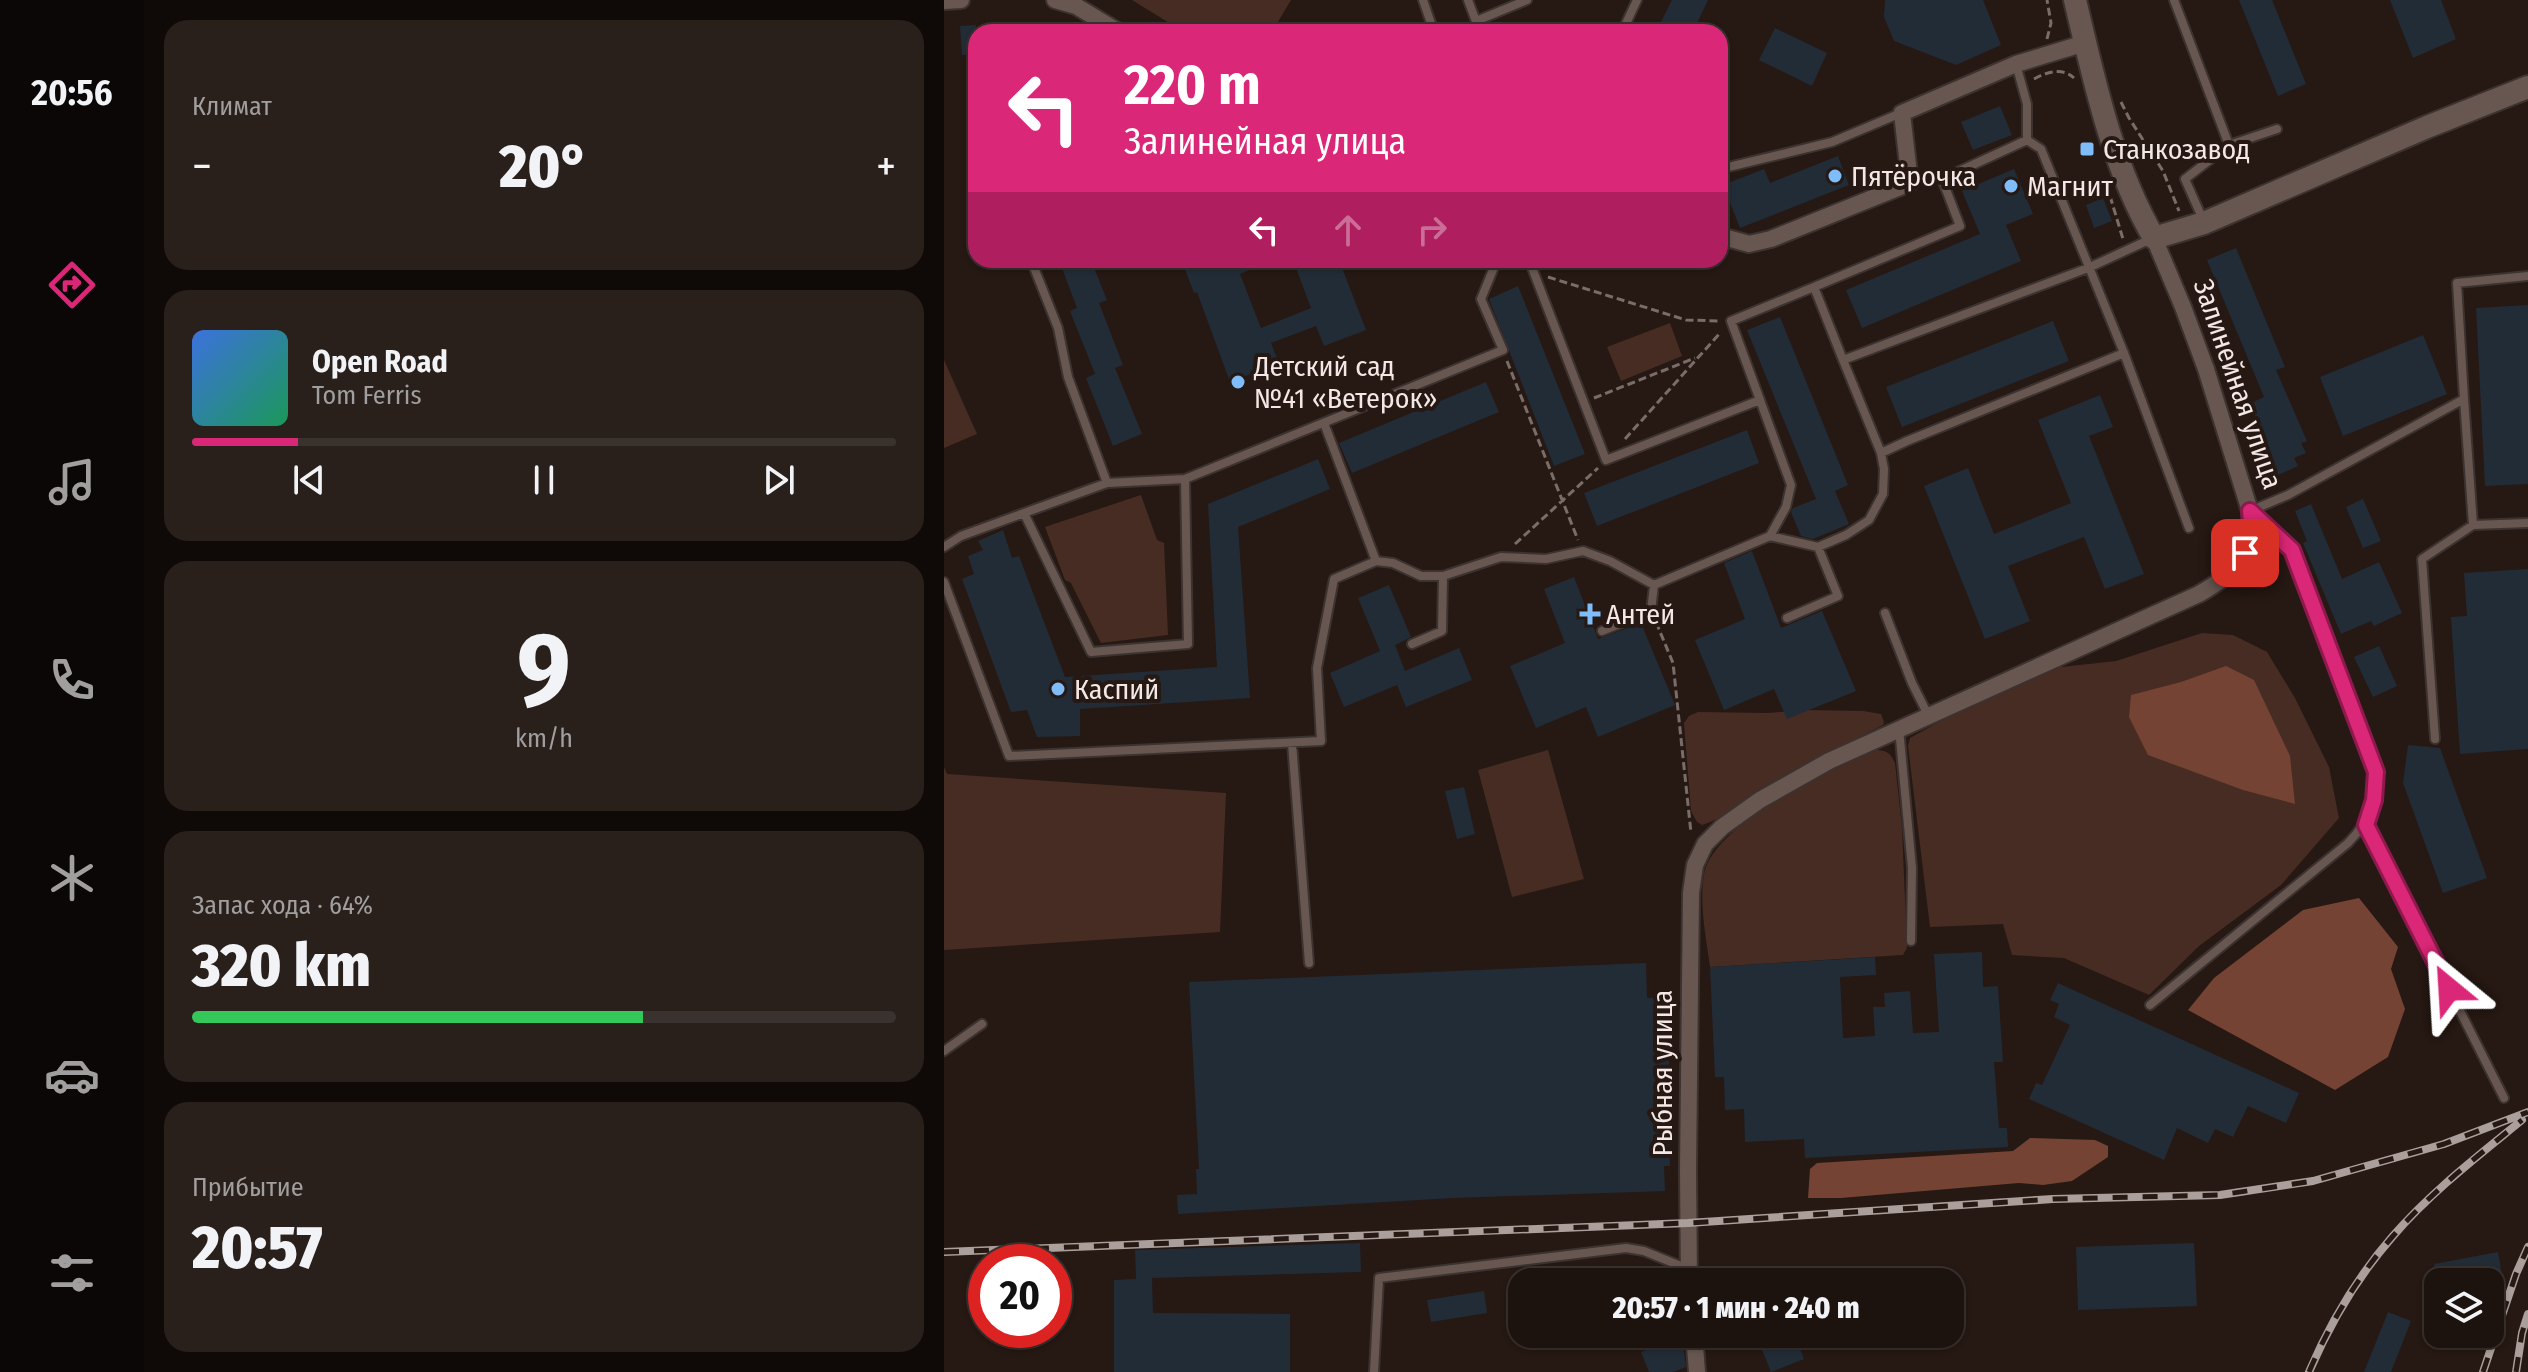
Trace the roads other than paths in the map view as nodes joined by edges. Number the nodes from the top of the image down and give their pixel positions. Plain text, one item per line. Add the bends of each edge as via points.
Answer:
1 (961, 0) edge
2 (1055, 0) edge
3 (1423, 0) edge
4 (1468, 0) edge
5 (1527, 0) edge
6 (1637, 0) edge
7 (2075, 0) edge
8 (2174, 0) edge
9 (944, 1) edge
10 (1476, 21) junction
11 (1106, 24) edge
12 (1431, 24) edge
13 (1477, 24) edge
14 (1626, 24) edge
15 (2085, 43) junction
16 (2016, 64) junction
17 (2528, 87) edge
18 (1902, 113) junction
19 (2277, 129) dead end
20 (2027, 140) junction
21 (2229, 145) junction
22 (1728, 167) edge
23 (2195, 226) junction
24 (1728, 238) edge
25 (2154, 238) junction
26 (1034, 268) edge
27 (1494, 268) edge
28 (1532, 268) edge
29 (2088, 268) junction
30 (2528, 276) edge
31 (1814, 287) junction
32 (2124, 353) junction
33 (1843, 360) junction
34 (2464, 399) junction
35 (1760, 400) junction
36 (1324, 423) junction
37 (1881, 453) junction
38 (1185, 479) junction
39 (1107, 483) junction
40 (2250, 511) junction
41 (1024, 513) junction
42 (2528, 523) edge
43 (2473, 525) junction
44 (2189, 528) dead end
45 (1770, 536) junction
46 (944, 547) edge
47 (1818, 547) junction
48 (1376, 561) junction
49 (1443, 576) junction
50 (944, 582) edge
51 (1654, 585) junction
52 (1885, 613) dead end
53 (1787, 618) dead end
54 (1602, 631) dead end
55 (1412, 644) dead end
56 (1928, 715) junction
57 (1899, 728) junction
58 (2435, 739) dead end
59 (1292, 743) junction
60 (2366, 825) junction
61 (1695, 865) joint
62 (1911, 941) dead end
63 (1309, 963) dead end
64 (2150, 1005) dead end
65 (982, 1024) dead end
66 (944, 1051) edge
67 (2504, 1098) dead end
68 (1675, 1268) edge
69 (1689, 1268) edge
70 (1695, 1348) edge
71 (1374, 1372) edge
72 (1697, 1372) edge

1 - 9 street
2 - 11 street
3 - 12 lane
4 - 10 lane
5 - 10 lane
6 - 14 lane
7 - 15 main road
8 - 21 lane
10 - 13 lane
15 - 16 street
15 - 25 main road via 2129,191
16 - 18 street
16 - 20 lane via 2027,104
17 - 23 main road
18 - 22 lane via 1832,142
18 - 24 street via 1910,183 1771,239 1749,244
19 - 21 lane
20 - 29 lane via 2041,149
20 - 31 lane via 1942,179 1960,226
21 - 23 lane via 2185,179
23 - 25 main road
25 - 29 lane
25 - 40 street, Залинейная улица via 2206,369
26 - 39 lane
27 - 36 lane via 1481,299 1503,350
28 - 35 lane via 1606,460
29 - 32 lane
29 - 33 lane
30 - 34 lane via 2457,283
31 - 33 lane
31 - 35 lane via 1731,321
32 - 37 lane
32 - 44 lane
33 - 37 lane
34 - 40 lane
34 - 43 lane
35 - 45 lane via 1791,485
36 - 38 lane
36 - 48 lane
37 - 47 lane via 1883,494 1869,520
38 - 39 lane
38 - 41 lane via 1188,644 1091,652
39 - 41 lane
40 - 56 street, Залинейная улица via 2245,553 2227,576 2199,594
40 - 60 lane via 2292,550 2376,772
41 - 46 lane
42 - 43 lane
43 - 58 lane via 2422,559
45 - 47 lane
45 - 51 lane
47 - 53 lane via 1838,596
48 - 49 lane via 1421,576
48 - 59 lane via 1334,579 1317,668 1321,741
49 - 51 lane via 1501,557 1546,559 1583,551
49 - 55 lane via 1442,631
50 - 59 lane via 1009,756
51 - 54 lane via 1651,611
52 - 56 lane
56 - 57 street, Залинейная улица
57 - 61 street, Залинейная улица via 1829,761 1733,819 1712,835
57 - 62 lane via 1912,868
59 - 63 lane
60 - 64 lane
60 - 67 lane
61 - 69 street, Рыбная улица via 1689,978
65 - 66 lane
68 - 71 lane via 1644,1251 1626,1248 1379,1278
70 - 72 street

